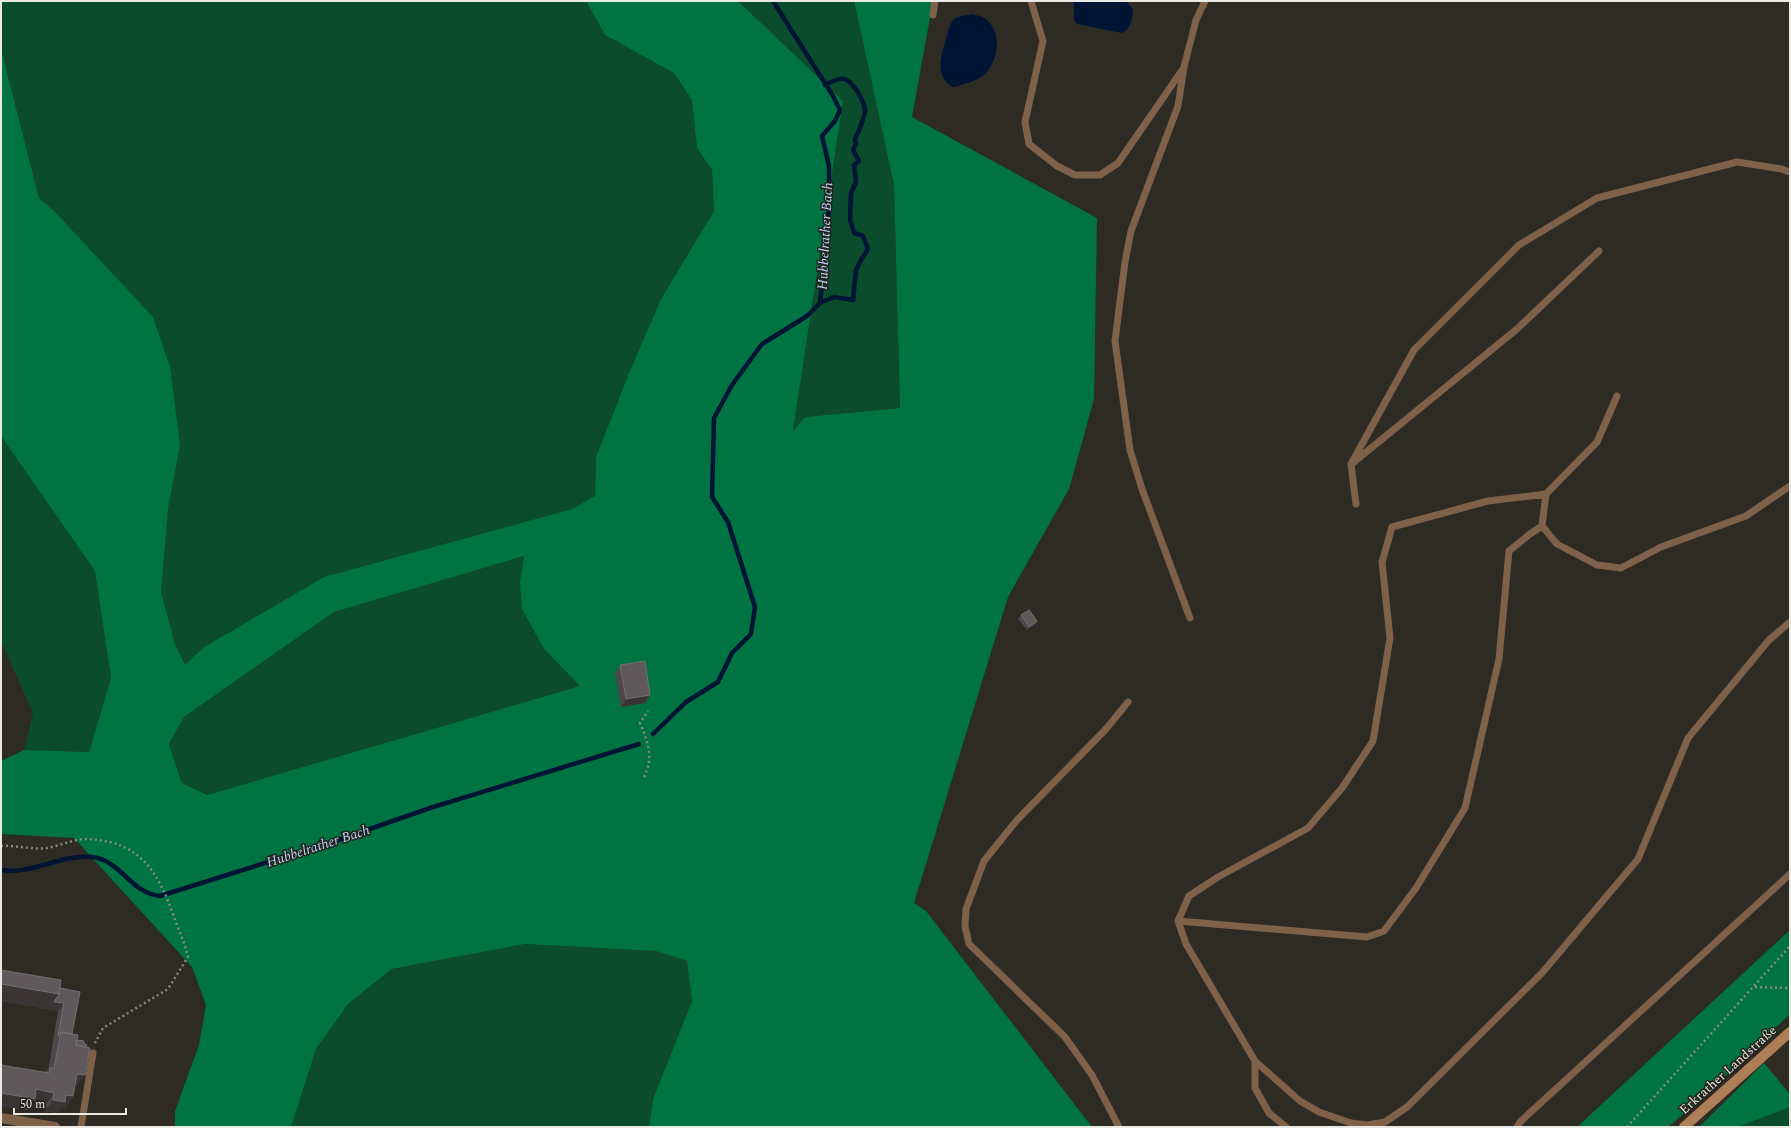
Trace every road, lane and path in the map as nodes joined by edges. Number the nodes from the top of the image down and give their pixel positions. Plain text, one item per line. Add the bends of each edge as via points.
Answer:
1 (936, 1) edge
2 (1031, 1) edge
3 (1205, 1) edge
4 (933, 15) dead end
5 (1184, 67) junction
6 (1790, 172) edge
7 (1600, 251) dead end
8 (1617, 396) dead end
9 (1351, 464) junction
10 (1790, 486) edge
11 (1546, 494) junction
12 (1356, 504) dead end
13 (1542, 526) junction
14 (1190, 618) dead end
15 (1790, 622) edge
16 (1128, 702) dead end
17 (648, 711) dead end
18 (644, 776) dead end
19 (1, 846) edge
20 (1790, 874) edge
21 (1178, 921) junction
22 (1790, 946) edge
23 (1754, 987) junction
24 (1790, 988) edge
25 (1790, 1032) edge
26 (93, 1053) joint
27 (1255, 1061) junction
28 (1, 1118) edge
29 (55, 1127) edge
30 (81, 1127) edge
31 (1119, 1127) edge
32 (1286, 1127) edge
33 (1517, 1127) edge
34 (1627, 1127) edge
35 (1684, 1127) edge

1 - 4 lane
2 - 5 lane via 1042,41 1025,122 1029,144 1057,166 1075,175 1100,175 1118,163
3 - 5 lane via 1196,20
5 - 14 lane via 1178,106 1131,231 1115,341 1130,450
6 - 9 lane via 1737,162 1597,198 1518,245 1414,350
7 - 9 lane via 1516,329
8 - 11 lane via 1597,442
9 - 12 lane
10 - 13 lane via 1746,516 1661,547 1620,568 1597,565 1557,544
11 - 13 lane
11 - 21 lane via 1488,501 1392,527 1382,562 1390,638 1373,741 1342,788 1308,828 1218,877 1190,896
13 - 21 lane via 1509,550 1499,659 1465,808 1416,888 1384,931 1367,937
15 - 27 lane via 1770,640 1688,738 1638,858 1542,973 1407,1107 1385,1122 1367,1125 1351,1123 1319,1112 1300,1101
16 - 31 lane via 1106,729 1017,820 984,861 966,909 965,926 969,944 1065,1037 1092,1075
17 - 18 path via 640,723 650,746 649,768
19 - 26 path via 41,848 87,838 109,841 147,863 162,885 186,945 188,957 168,989 103,1028 96,1040
20 - 33 lane
21 - 27 lane via 1186,944
22 - 23 path
23 - 24 path
23 - 34 path
25 - 35 street, Erkrather Landstraße
26 - 30 lane
27 - 32 lane via 1255,1088 1269,1113
28 - 29 street

